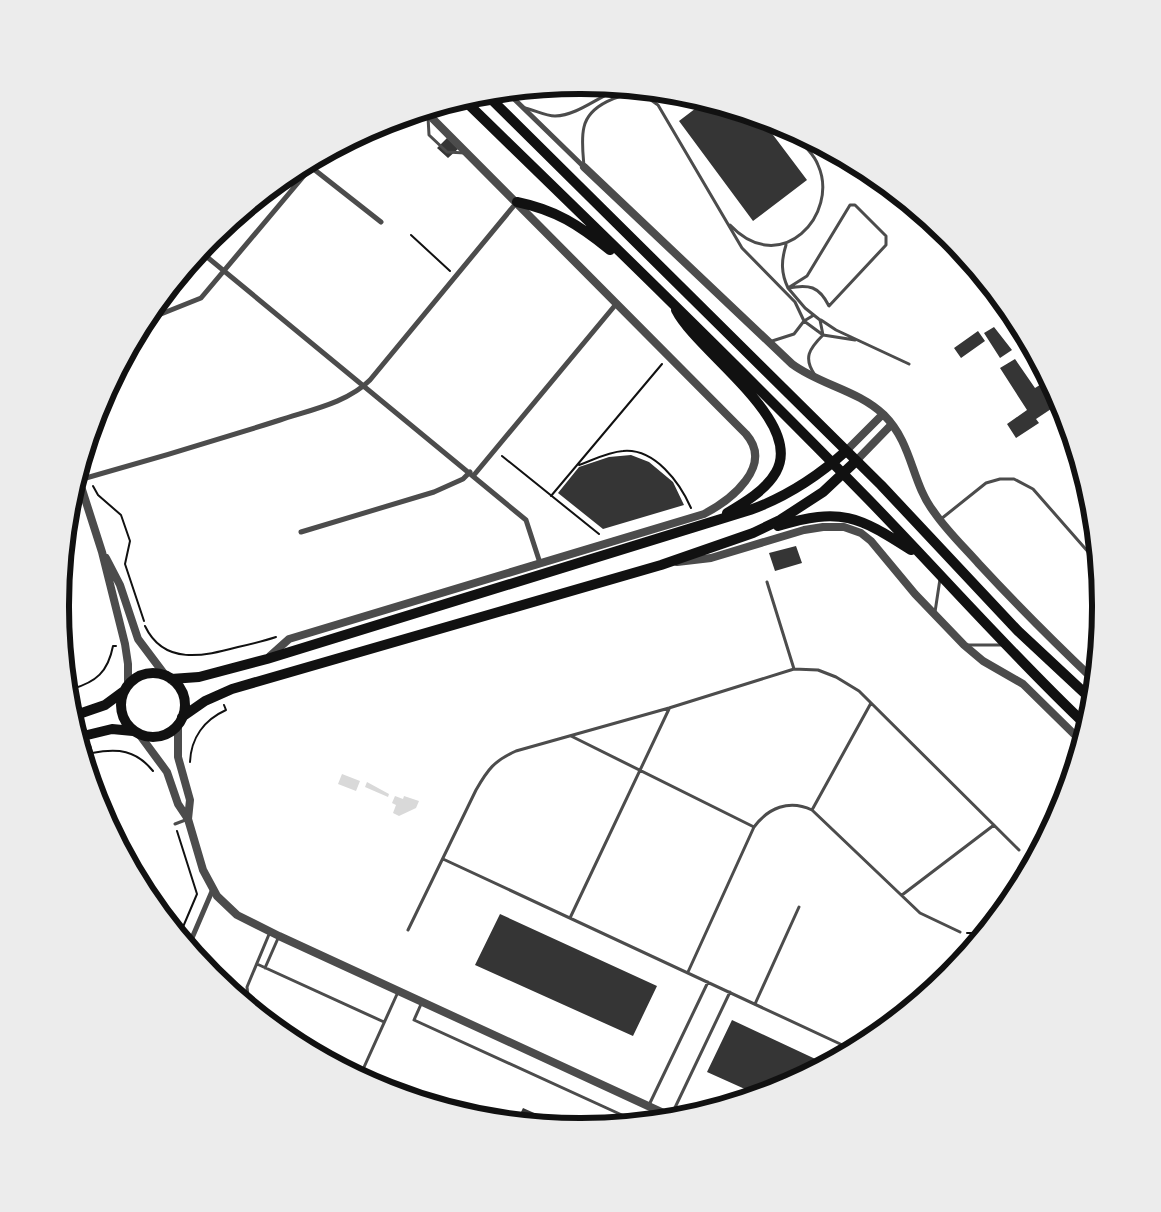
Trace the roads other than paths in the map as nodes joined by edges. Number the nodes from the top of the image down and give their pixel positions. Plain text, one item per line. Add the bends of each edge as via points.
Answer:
1 (604, 95) edge
2 (625, 96) edge
3 (514, 99) edge
4 (650, 100) edge
5 (494, 102) edge
6 (471, 106) edge
7 (524, 108) junction
8 (431, 117) edge
9 (427, 118) edge
10 (801, 144) edge
11 (468, 154) junction
12 (584, 167) junction
13 (314, 169) edge
14 (304, 175) edge
15 (517, 202) junction
16 (725, 219) junction
17 (381, 222) dead end
18 (786, 245) junction
19 (207, 257) edge
20 (225, 271) junction
21 (646, 276) junction
22 (788, 288) junction
23 (672, 302) junction
24 (617, 303) junction
25 (161, 314) edge
26 (814, 315) junction
27 (820, 320) junction
28 (804, 321) junction
29 (823, 334) junction
30 (858, 340) junction
31 (769, 342) junction
32 (909, 364) dead end
33 (818, 379) junction
34 (365, 386) junction
35 (883, 414) junction
36 (892, 424) junction
37 (846, 451) junction
38 (856, 461) junction
39 (832, 463) junction
40 (472, 474) junction
41 (843, 474) junction
42 (85, 477) edge
43 (83, 490) edge
44 (940, 520) junction
45 (706, 524) junction
46 (301, 532) dead end
47 (753, 533) junction
48 (102, 552) junction
49 (1089, 553) edge
50 (923, 557) junction
51 (540, 563) junction
52 (660, 565) junction
53 (940, 576) junction
54 (767, 582) dead end
55 (934, 614) junction
56 (964, 645) junction
57 (1004, 645) junction
58 (267, 660) junction
59 (794, 669) junction
60 (1088, 674) edge
61 (168, 677) junction
62 (126, 688) junction
63 (1084, 693) edge
64 (871, 703) junction
65 (669, 708) junction
66 (80, 712) edge
67 (1079, 718) edge
68 (180, 721) junction
69 (136, 732) junction
70 (571, 736) junction
71 (1076, 736) edge
72 (86, 737) edge
73 (639, 772) junction
74 (812, 810) junction
75 (188, 819) junction
76 (175, 824) road end
77 (994, 825) junction
78 (754, 827) junction
79 (1019, 850) dead end
80 (443, 859) junction
81 (213, 889) junction
82 (902, 895) junction
83 (799, 907) dead end
84 (570, 918) junction
85 (408, 930) dead end
86 (270, 932) junction
87 (960, 932) road end
88 (279, 936) junction
89 (192, 938) edge
90 (256, 964) junction
91 (265, 968) junction
92 (688, 972) junction
93 (708, 982) junction
94 (399, 990) junction
95 (730, 992) junction
96 (249, 996) edge
97 (422, 1001) junction
98 (755, 1004) junction
99 (384, 1022) junction
100 (843, 1045) edge
101 (363, 1069) edge
102 (649, 1106) junction
103 (676, 1109) edge
104 (660, 1111) edge
105 (624, 1116) edge

1 - 7 lane via 587,106 554,116
2 - 12 lane via 599,106 589,116 584,127
3 - 7 street
4 - 16 lane via 658,105
5 - 37 main road
6 - 21 main road
7 - 12 street
8 - 11 street
9 - 11 lane via 429,134 447,152
10 - 18 lane via 818,163 823,179 817,213 808,226
11 - 15 street
12 - 31 street
13 - 17 street
14 - 20 street
15 - 21 main road via 551,210 567,219
15 - 24 street
15 - 34 street
16 - 18 lane via 740,236 759,245
16 - 28 lane via 742,248 795,302
18 - 22 lane via 782,275
19 - 20 street
20 - 25 street via 201,298
20 - 34 street
21 - 23 main road
22 - 22 lane via 812,287 829,306 886,245 886,236 855,205 850,205 808,276
22 - 26 lane
23 - 39 main road
23 - 45 main road via 688,329 768,416 780,441 780,461 770,480 746,500
24 - 40 street
24 - 51 street via 749,438 756,457 753,470 737,490 710,511
26 - 27 lane
26 - 28 lane
27 - 29 lane
27 - 30 lane
28 - 29 lane
28 - 31 lane via 794,334
29 - 30 lane
29 - 33 lane via 807,356
30 - 32 lane
31 - 33 street via 792,364
33 - 35 street via 862,398
34 - 40 street
34 - 42 street via 334,402
35 - 36 street
35 - 37 street
36 - 38 street
36 - 44 street via 907,447 925,497
37 - 38 main road
37 - 39 main road
38 - 41 main road
38 - 63 main road via 1009,622
39 - 41 main road
39 - 45 main road via 776,500
40 - 46 street via 434,492
40 - 51 street via 528,522
41 - 47 main road via 823,492
41 - 50 main road
43 - 48 street
44 - 49 lane via 986,483 1014,479 1033,489
44 - 60 street via 1010,597
45 - 58 main road
47 - 50 main road via 816,516 834,515 872,527
47 - 52 main road
48 - 61 street via 120,585 138,639
48 - 62 street via 125,644 128,664
50 - 53 main road
51 - 58 street via 289,640
52 - 55 street via 711,558 804,530 844,528 861,533 871,541
52 - 68 main road via 219,694
53 - 55 lane
53 - 57 main road
54 - 59 lane
55 - 56 street
56 - 57 lane
56 - 71 street via 983,662 1023,684
57 - 67 main road
58 - 61 main road via 199,677
59 - 64 lane via 818,670 836,677
59 - 65 lane
61 - 62 main road via 145,674
61 - 68 main road via 179,686 184,696 185,707
62 - 66 main road via 105,705
62 - 69 main road via 121,704 122,716
64 - 74 lane
64 - 77 lane
65 - 70 lane
65 - 73 lane
68 - 69 main road via 170,732 160,736 149,737
68 - 75 street via 176,746 190,800
69 - 72 main road via 112,729
69 - 75 street via 167,772 178,804
70 - 73 lane
70 - 80 lane via 498,759 486,771
73 - 78 lane
73 - 84 lane
74 - 78 lane via 798,805 779,807 767,813
74 - 82 lane
75 - 76 lane
75 - 81 street
77 - 79 lane
77 - 82 lane
78 - 92 lane
80 - 84 lane
80 - 85 lane
81 - 86 street via 233,912
81 - 89 street
82 - 87 lane via 920,913
83 - 98 lane
84 - 92 lane
86 - 88 street
86 - 90 lane
88 - 91 lane
88 - 94 street
90 - 91 lane
90 - 96 lane via 247,991
91 - 99 lane
92 - 93 lane
93 - 95 lane
93 - 102 lane
94 - 97 street
94 - 99 lane
95 - 98 lane
95 - 103 lane
97 - 102 street
97 - 105 lane via 414,1020
98 - 100 lane
99 - 101 lane
102 - 104 street

